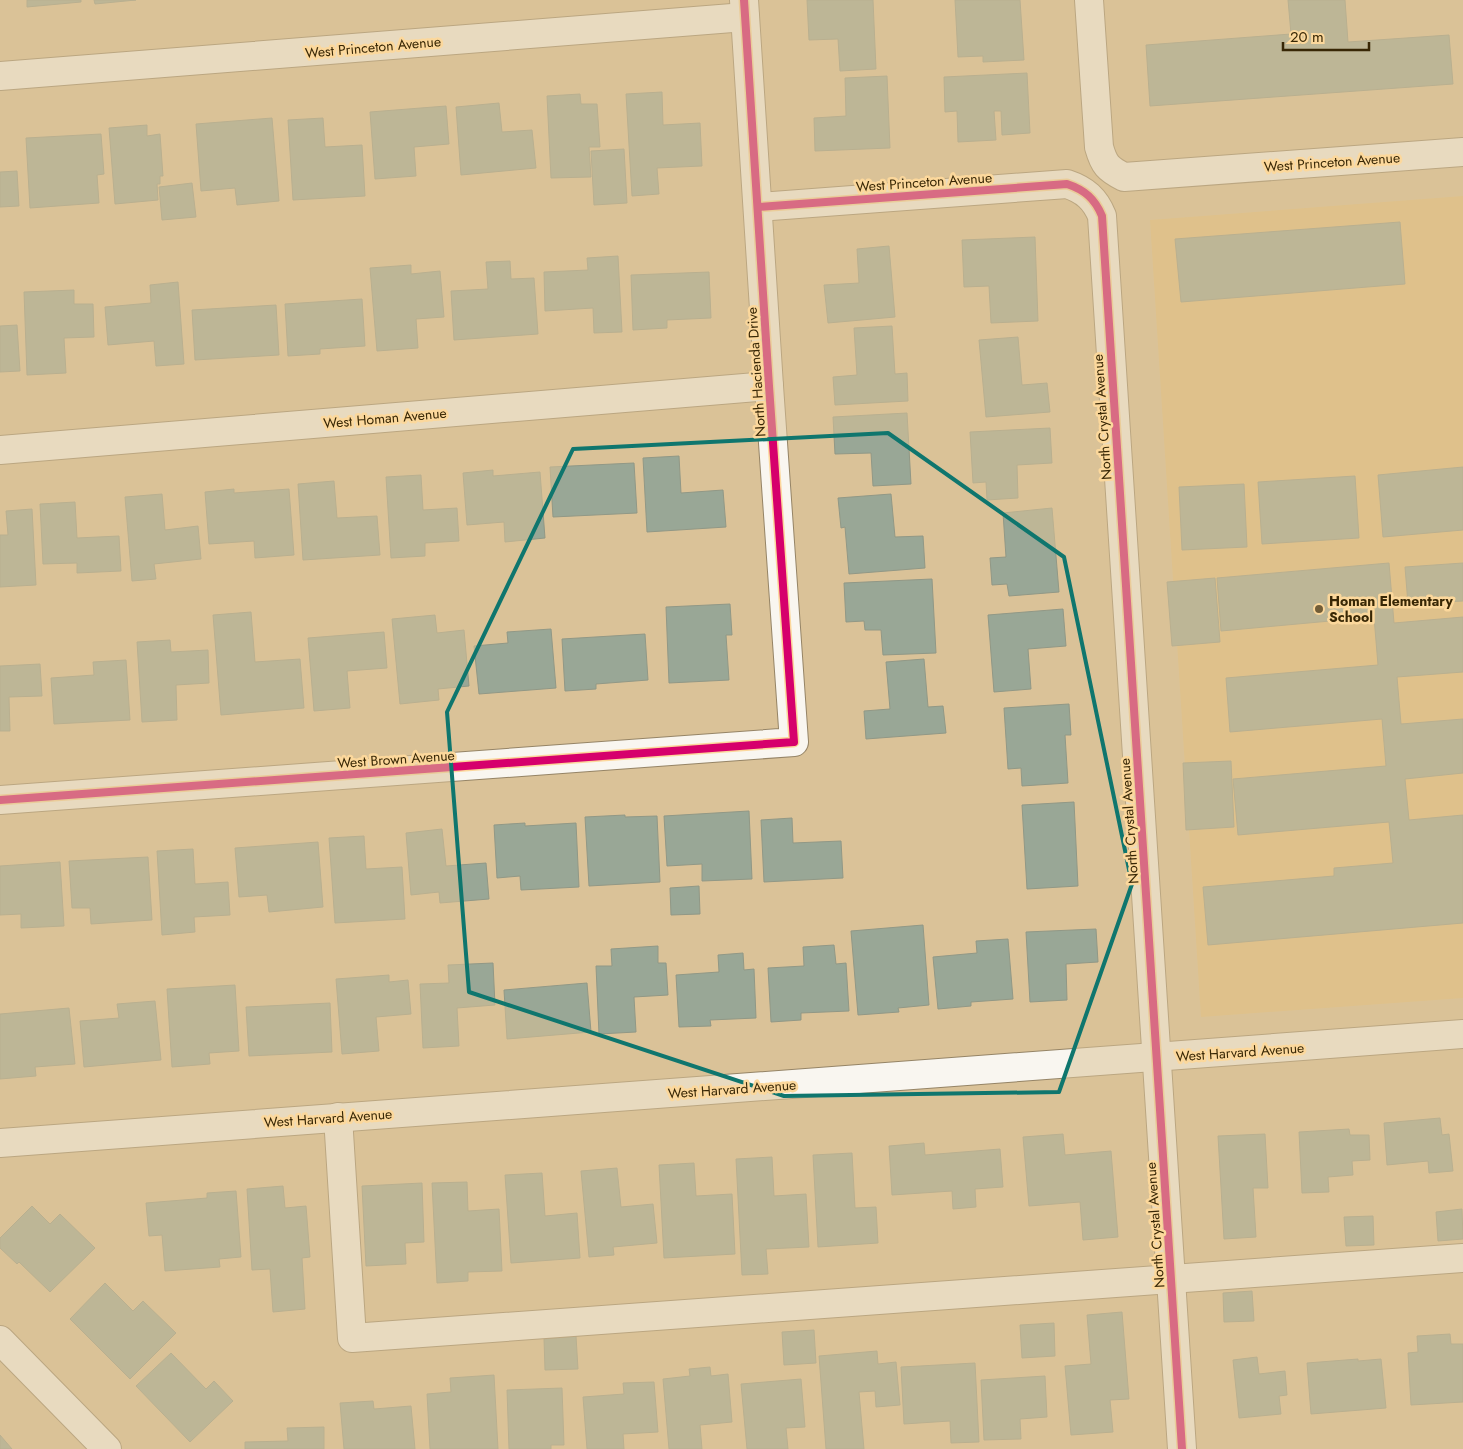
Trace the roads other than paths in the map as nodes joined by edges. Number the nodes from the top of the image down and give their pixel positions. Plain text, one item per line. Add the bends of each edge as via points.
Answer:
1 (1089, 0) edge
2 (745, 9) edge
3 (0, 76) edge
4 (1463, 152) edge
5 (1089, 196) joint
6 (758, 206) junction
7 (769, 386) junction
8 (0, 450) edge
9 (794, 742) joint
10 (0, 800) edge
11 (1463, 1034) edge
12 (1156, 1058) junction
13 (338, 1117) junction
14 (0, 1143) edge
15 (1463, 1258) edge
16 (1171, 1280) junction
17 (0, 1340) edge
18 (107, 1449) edge
19 (1182, 1449) edge

1 - 4 street, West Princeton Avenue via 1099,148 1103,162 1124,177
2 - 3 street, West Princeton Avenue
2 - 6 street, North Hacienda Drive
5 - 6 street, West Princeton Avenue via 1080,188 1067,184
5 - 12 street, North Crystal Avenue via 1097,203 1102,216
6 - 7 street, North Hacienda Drive
7 - 8 street, West Homan Avenue
7 - 9 street, North Hacienda Drive
9 - 10 street, West Brown Avenue
11 - 12 street, West Harvard Avenue
12 - 13 street, West Harvard Avenue
12 - 16 street, North Crystal Avenue
13 - 14 street, West Harvard Avenue
13 - 16 street via 352,1338
15 - 16 street
16 - 19 street, North Crystal Avenue
17 - 18 street

